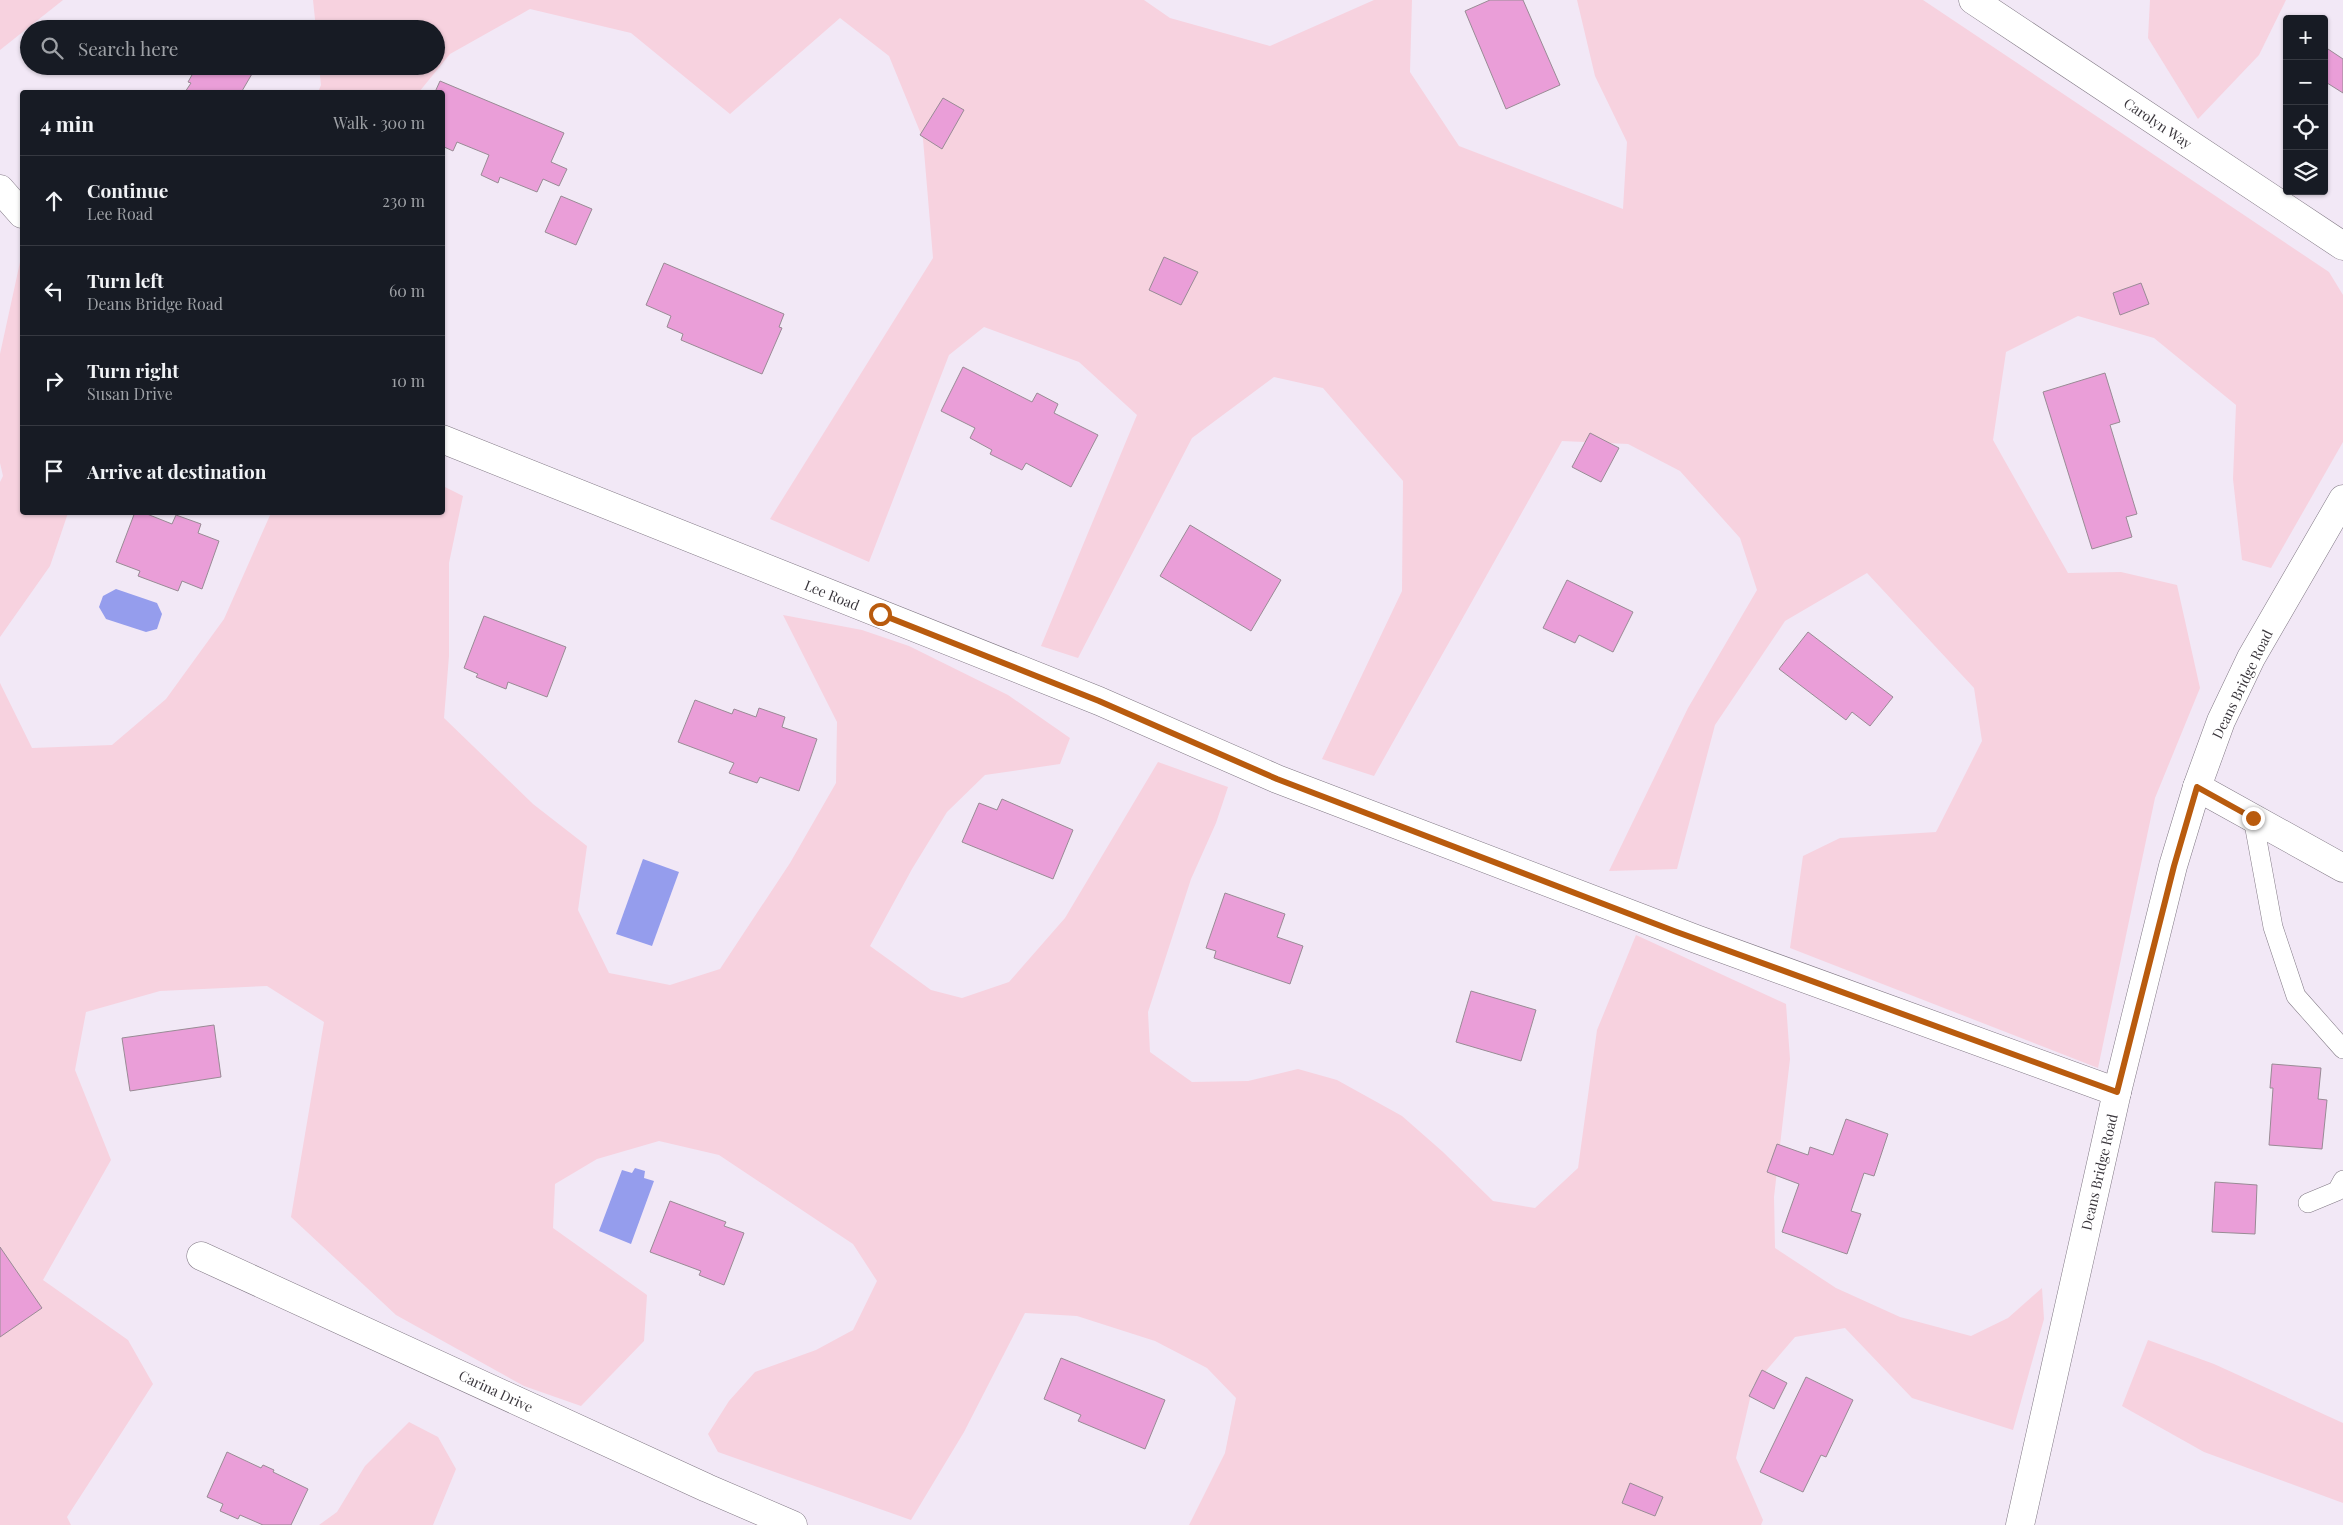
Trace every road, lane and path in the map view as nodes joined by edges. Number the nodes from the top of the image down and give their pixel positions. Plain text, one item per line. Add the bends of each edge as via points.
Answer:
1 (1973, 0) edge
2 (0, 189) edge
3 (20, 212) edge
4 (2343, 246) edge
5 (445, 440) edge
6 (2343, 499) edge
7 (2197, 787) junction
8 (2253, 818) junction
9 (2343, 868) edge
10 (2343, 1049) edge
11 (2117, 1092) junction
12 (2343, 1180) edge
13 (2308, 1203) dead end
14 (201, 1256) dead end
15 (793, 1525) edge
16 (2020, 1525) edge

1 - 4 street, Carolyn Way
2 - 3 street
5 - 11 street, Lee Road via 1099,701 1277,779 1674,931
6 - 7 street, Deans Bridge Road via 2251,658 2221,721
7 - 8 street
7 - 11 street, Deans Bridge Road
8 - 9 street
8 - 10 lane via 2273,927 2296,996
11 - 16 street, Deans Bridge Road
12 - 13 lane via 2337,1191
14 - 15 street, Carina Drive

